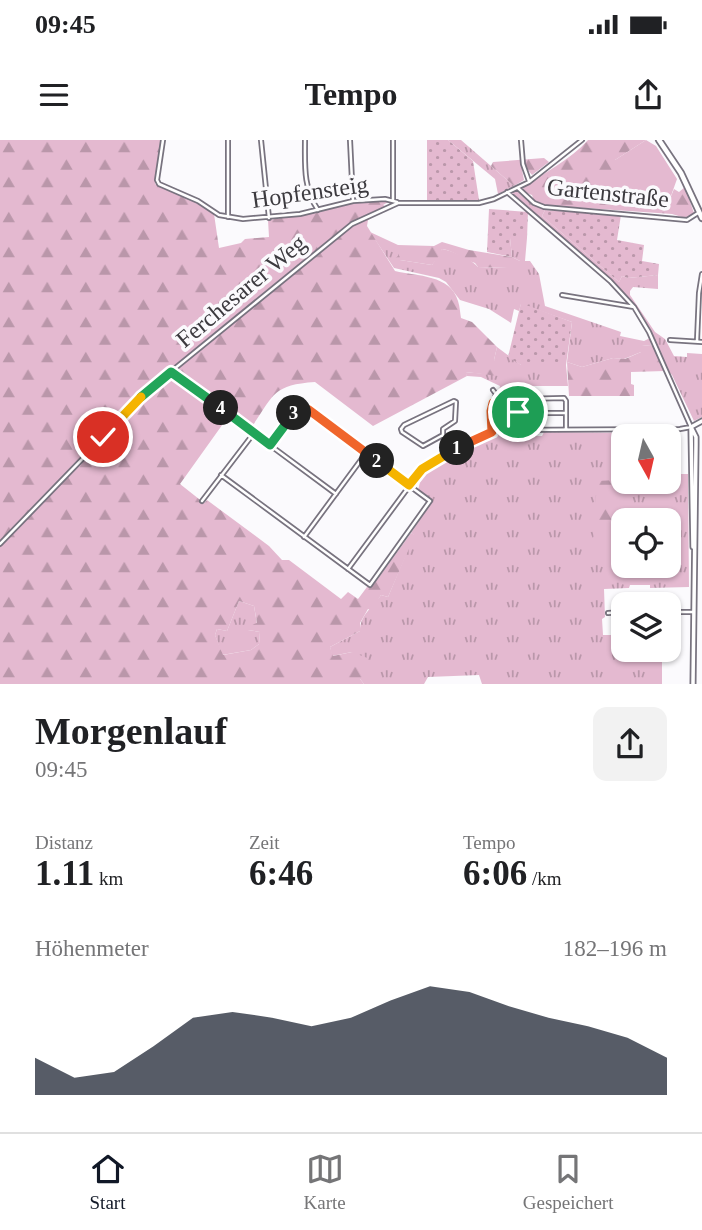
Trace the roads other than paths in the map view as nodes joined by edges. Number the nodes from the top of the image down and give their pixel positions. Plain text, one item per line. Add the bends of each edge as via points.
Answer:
1 (163, 140) edge
2 (228, 140) edge
3 (261, 140) edge
4 (305, 140) edge
5 (350, 140) edge
6 (393, 140) edge
7 (521, 140) edge
8 (582, 140) edge
9 (659, 140) edge
10 (529, 181) junction
11 (518, 188) junction
12 (509, 192) junction
13 (393, 200) junction
14 (353, 201) junction
15 (398, 203) junction
16 (318, 210) junction
17 (698, 213) junction
18 (228, 218) junction
19 (269, 218) junction
20 (702, 218) edge
21 (702, 274) edge
22 (700, 290) edge
23 (562, 295) dead end
24 (634, 307) junction
25 (670, 340) dead end
26 (700, 342) edge
27 (171, 372) junction
28 (493, 390) dead end
29 (493, 403) junction
30 (517, 403) junction
31 (566, 413) junction
32 (701, 421) edge
33 (691, 427) junction
34 (566, 429) junction
35 (492, 432) junction
36 (254, 433) junction
37 (443, 435) junction
38 (270, 445) junction
39 (452, 451) junction
40 (366, 453) junction
41 (221, 475) junction
42 (409, 485) junction
43 (335, 494) junction
44 (202, 501) dead end
45 (304, 537) junction
46 (0, 544) edge
47 (348, 569) junction
48 (681, 612) edge
49 (693, 612) junction
50 (608, 613) dead end
51 (611, 613) edge
52 (693, 653) junction
53 (702, 653) edge
54 (693, 684) edge

1 - 18 street, Hopfensteig via 157,183
2 - 18 street
3 - 19 street
4 - 16 street via 305,177
5 - 14 street
6 - 13 street
7 - 10 street
8 - 10 street, Ferchesarer Weg
9 - 17 main road via 681,173
10 - 11 street, Ferchesarer Weg
11 - 12 street, Ferchesarer Weg
11 - 17 street, Gartenstraße via 544,207 687,220
12 - 15 street, Ferchesarer Weg via 484,203
12 - 24 street
13 - 14 street, Hopfensteig
13 - 15 street
14 - 16 street, Hopfensteig
15 - 27 street, Ferchesarer Weg via 339,233
16 - 19 street, Hopfensteig
17 - 20 main road
18 - 19 street, Hopfensteig
21 - 22 street
22 - 26 street
23 - 24 street
24 - 33 street
25 - 26 street
27 - 36 street
27 - 46 street, Ferchesarer Weg via 143,395
28 - 29 street
29 - 30 street
29 - 35 street
30 - 31 street via 519,413
30 - 31 street via 521,399 564,398
31 - 34 street
32 - 33 street
33 - 34 street
33 - 49 street via 696,437
34 - 35 street
35 - 39 street
36 - 38 street
36 - 41 street
37 - 37 street via 423,446 401,429 454,401 456,421 443,429
37 - 39 street
38 - 40 street via 291,416 306,409
38 - 43 street
39 - 42 street via 422,469
40 - 42 street
40 - 43 street
41 - 44 street
41 - 45 street
42 - 47 street
42 - 47 street via 430,501 373,583 368,585
43 - 45 street
45 - 47 street
48 - 49 street
49 - 52 street
50 - 51 street
52 - 53 street
52 - 54 street

